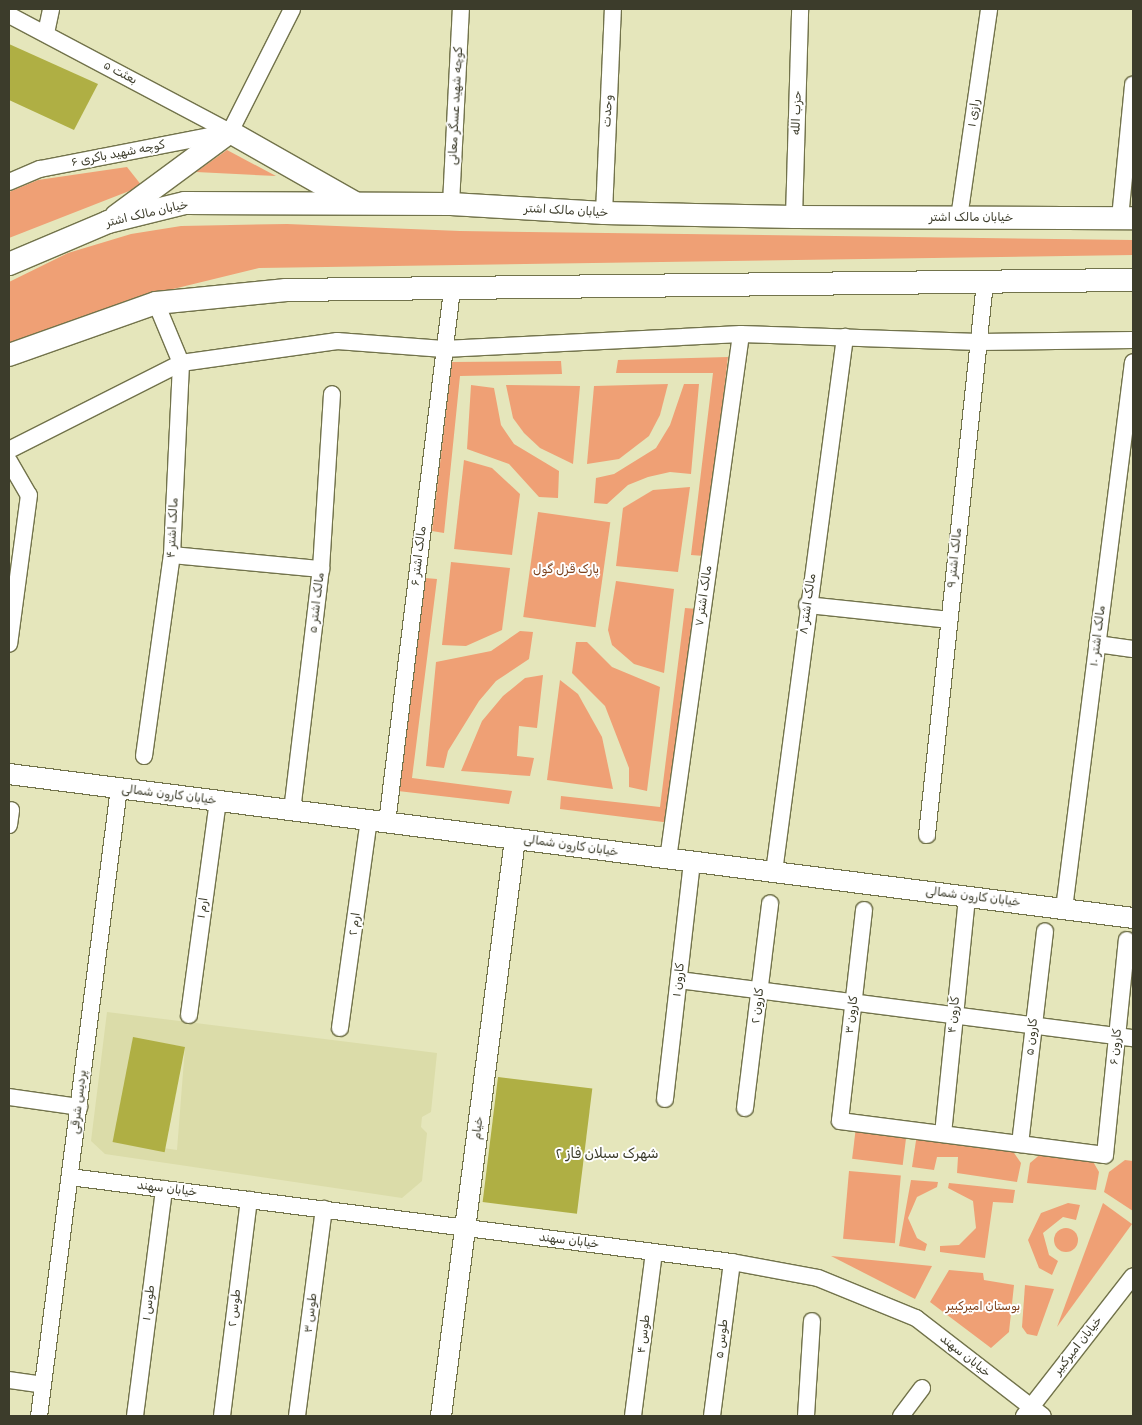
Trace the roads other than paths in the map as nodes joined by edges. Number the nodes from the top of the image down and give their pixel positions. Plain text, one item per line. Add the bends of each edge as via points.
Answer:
1 (51, 9) edge
2 (292, 9) edge
3 (461, 9) edge
4 (613, 9) edge
5 (800, 9) edge
6 (989, 9) edge
7 (9, 15) edge
8 (46, 33) junction
9 (1133, 85) edge
10 (230, 132) junction
11 (9, 182) edge
12 (356, 204) junction
13 (451, 204) junction
14 (604, 213) junction
15 (794, 217) junction
16 (959, 218) junction
17 (1127, 218) edge
18 (108, 222) junction
19 (9, 264) edge
20 (1133, 280) edge
21 (985, 282) junction
22 (452, 290) junction
23 (156, 303) junction
24 (741, 334) junction
25 (845, 337) junction
26 (1133, 340) edge
27 (978, 342) junction
28 (444, 349) junction
29 (9, 355) edge
30 (1133, 362) edge
31 (181, 363) junction
32 (332, 394) dead end
33 (9, 450) edge
34 (9, 462) edge
35 (172, 555) junction
36 (321, 569) junction
37 (12, 593) edge
38 (807, 605) junction
39 (949, 620) junction
40 (9, 644) edge
41 (1097, 644) junction
42 (1133, 649) edge
43 (144, 756) dead end
44 (9, 774) edge
45 (119, 788) junction
46 (218, 801) junction
47 (292, 811) junction
48 (378, 822) junction
49 (927, 835) dead end
50 (515, 839) junction
51 (668, 859) junction
52 (692, 862) junction
53 (774, 872) junction
54 (967, 897) junction
55 (770, 904) dead end
56 (1064, 909) junction
57 (864, 910) dead end
58 (1133, 918) edge
59 (1046, 931) dead end
60 (1127, 940) dead end
61 (679, 980) junction
62 (760, 990) junction
63 (854, 1002) junction
64 (189, 1014) dead end
65 (954, 1015) junction
66 (1033, 1025) junction
67 (340, 1028) dead end
68 (1125, 1037) edge
69 (9, 1097) edge
70 (665, 1099) dead end
71 (79, 1107) junction
72 (745, 1108) dead end
73 (943, 1134) junction
74 (1020, 1144) junction
75 (70, 1177) junction
76 (164, 1189) junction
77 (249, 1200) junction
78 (324, 1210) junction
79 (465, 1228) junction
80 (654, 1252) junction
81 (732, 1262) junction
82 (1133, 1276) edge
83 (812, 1321) dead end
84 (9, 1380) edge
85 (43, 1385) junction
86 (922, 1388) dead end
87 (1033, 1413) edge
88 (39, 1416) edge
89 (134, 1416) edge
90 (222, 1416) edge
91 (297, 1416) edge
92 (441, 1416) edge
93 (633, 1416) edge
94 (712, 1416) edge
95 (806, 1416) edge
96 (901, 1416) edge

1 - 8 street
2 - 10 street
3 - 13 street, کوچه شهید عسگر معانی
4 - 14 street, وحدت
5 - 15 street, حزب الله
6 - 16 street, رازی ۱
7 - 8 street, بعثت ۵
8 - 10 street, بعثت ۵
9 - 17 street
10 - 11 street, کوچه شهید باکری ۶ via 40,169
10 - 12 main road
10 - 18 main road
12 - 13 main road, خیابان مالک اشتر
12 - 18 main road, خیابان مالک اشتر via 185,203
13 - 14 main road, خیابان مالک اشتر
14 - 15 main road, خیابان مالک اشتر
15 - 16 main road, خیابان مالک اشتر
16 - 17 main road, خیابان مالک اشتر
18 - 19 main road, خیابان مالک اشتر
20 - 21 main road
21 - 22 main road
21 - 27 street, مالک اشتر ۹
22 - 23 main road via 286,290
22 - 28 street, مالک اشتر ۶
23 - 29 main road
23 - 31 street, مالک اشتر ۴
24 - 25 street
24 - 28 street
24 - 51 street, مالک اشتر ۷
25 - 27 street
25 - 38 street, مالک اشتر ۸
26 - 27 street
27 - 39 street, مالک اشتر ۹
28 - 31 street via 337,341
28 - 48 street, مالک اشتر ۶
30 - 41 street, مالک اشتر ۱۰
31 - 33 street
31 - 35 street, مالک اشتر ۴
32 - 36 street, مالک اشتر ۵
34 - 37 street via 29,496
35 - 36 street
35 - 43 street, مالک اشتر ۴
36 - 47 street, مالک اشتر ۵
37 - 40 street
38 - 39 street
38 - 53 street, مالک اشتر ۸
39 - 49 street, مالک اشتر ۹
41 - 42 street
41 - 56 street, مالک اشتر ۱۰
44 - 45 street, خیابان کارون شمالی
45 - 46 street, خیابان کارون شمالی
45 - 71 street, پردیس شرقی
46 - 47 street, خیابان کارون شمالی
46 - 64 street, ارم ۱
47 - 48 street, خیابان کارون شمالی
48 - 50 street, خیابان کارون شمالی
48 - 67 street, ارم ۲
50 - 51 street, خیابان کارون شمالی
50 - 79 street, خیام
51 - 52 street, خیابان کارون شمالی
52 - 53 street, خیابان کارون شمالی
52 - 61 street, کارون ۱
53 - 54 street, خیابان کارون شمالی
54 - 56 street, خیابان کارون شمالی
54 - 65 street, کارون ۴
55 - 62 street, کارون ۲
56 - 58 street, خیابان کارون شمالی
57 - 63 street, کارون ۳
59 - 66 street, کارون ۵
60 - 68 street, کارون ۶
61 - 62 street
61 - 70 street, کارون ۱
62 - 63 street
62 - 72 street, کارون ۲
63 - 65 street
63 - 73 street, کارون ۳ via 840,1121
65 - 66 street
65 - 73 street, کارون ۴
66 - 68 street
66 - 74 street, کارون ۵
68 - 74 street, کارون ۶ via 1105,1155
69 - 71 street
71 - 75 street, پردیس شرقی
73 - 74 street
75 - 76 street, خیابان سهند
75 - 85 street, پردیس شرقی
76 - 77 street, خیابان سهند
76 - 89 street, طوس ۱
77 - 78 street, خیابان سهند
77 - 90 street, طوس ۲
78 - 79 street, خیابان سهند
78 - 91 street, طوس ۳
79 - 80 street, خیابان سهند
79 - 92 street, خیام
80 - 81 street, خیابان سهند
80 - 93 street, طوس ۴
81 - 87 street, خیابان سهند via 818,1278 916,1318
81 - 94 street, طوس ۵
82 - 87 street, خیابان امیرکبیر
83 - 95 street
84 - 85 street
85 - 88 street, پردیس شرقی
86 - 96 street

